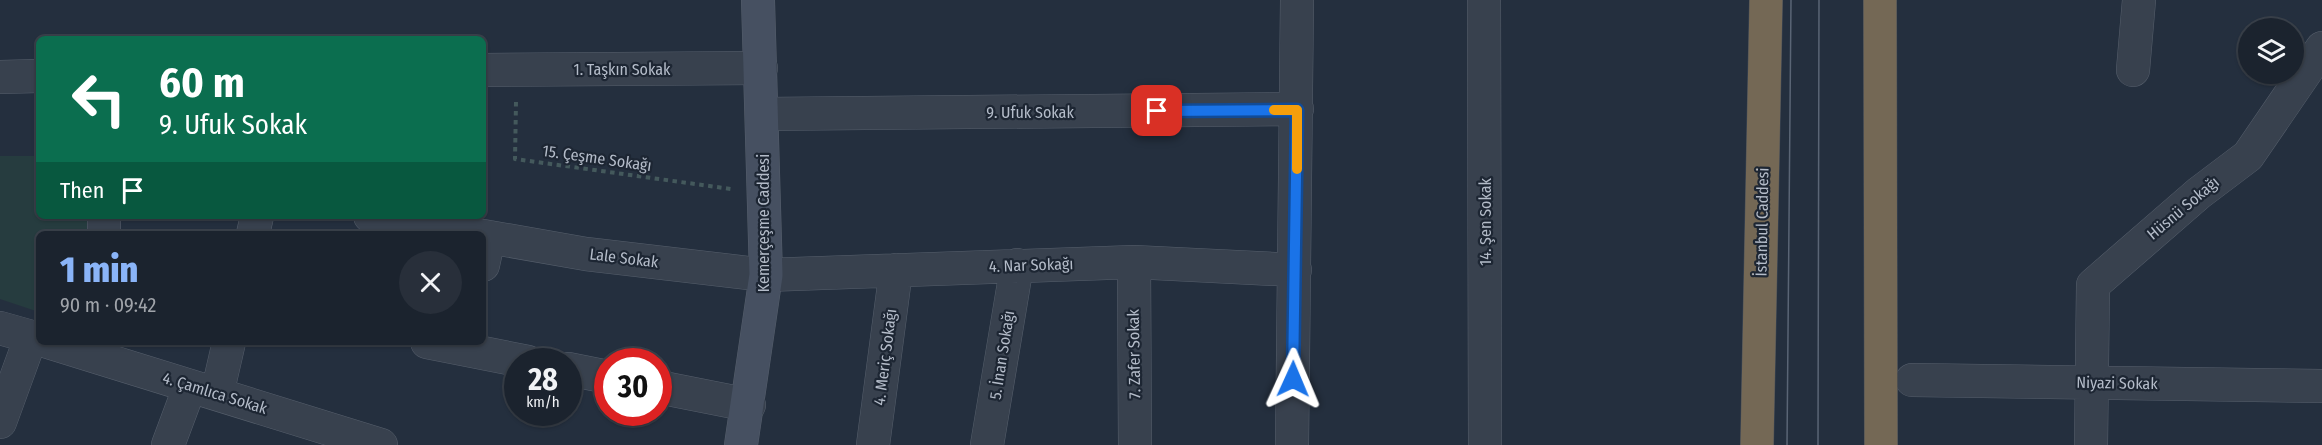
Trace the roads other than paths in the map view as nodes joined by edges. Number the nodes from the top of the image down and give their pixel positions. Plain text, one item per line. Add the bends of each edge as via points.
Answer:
1 (758, 0) edge
2 (1297, 0) edge
3 (1484, 0) edge
4 (1766, 0) edge
5 (1880, 0) edge
6 (2139, 0) edge
7 (2322, 48) edge
8 (761, 68) junction
9 (486, 70) edge
10 (2133, 70) dead end
11 (36, 76) edge
12 (0, 77) edge
13 (1297, 110) junction
14 (763, 114) junction
15 (382, 219) edge
16 (432, 231) edge
17 (486, 243) edge
18 (1134, 262) junction
19 (1017, 265) junction
20 (896, 270) junction
21 (1295, 270) junction
22 (766, 275) junction
23 (0, 328) edge
24 (36, 338) edge
25 (36, 345) edge
26 (73, 345) edge
27 (227, 345) edge
28 (467, 346) edge
29 (96, 349) edge
30 (504, 356) edge
31 (1912, 380) dead end
32 (2091, 382) junction
33 (2322, 386) edge
34 (203, 390) junction
35 (672, 390) edge
36 (749, 405) junction
37 (0, 422) edge
38 (365, 442) edge
39 (168, 445) edge
40 (741, 445) edge
41 (873, 445) edge
42 (987, 445) edge
43 (1135, 445) edge
44 (1292, 445) edge
45 (1485, 445) edge
46 (1757, 445) edge
47 (1881, 445) edge
48 (2091, 445) edge

1 - 8 main road, Kemerçeşme Caddesi
2 - 13 street
3 - 45 street, 14. Şen Sokak
4 - 46 highway, İstanbul Caddesi
5 - 47 highway
6 - 10 street
7 - 32 street, Hüsnü Sokağı via 2248,156 2093,285
8 - 9 street, 1. Taşkın Sokak
8 - 14 main road, Kemerçeşme Caddesi
11 - 12 street
13 - 14 street, 9. Ufuk Sokak
13 - 21 street
14 - 22 main road, Kemerçeşme Caddesi
15 - 16 street, Lale Sokak
17 - 22 street, Lale Sokak
18 - 19 street, 4. Nar Sokağı
18 - 21 street, 4. Nar Sokağı
18 - 43 street, 7. Zafer Sokak
19 - 20 street, 4. Nar Sokağı
19 - 42 street, 5. İnan Sokağı
20 - 22 street, 4. Nar Sokağı
20 - 41 street, 4. Meriç Sokağı
21 - 44 street
22 - 36 main road, Kemerçeşme Caddesi
23 - 24 street, 4. Çamlıca Sokak
25 - 37 street
26 - 29 street, 4. Çamlıca Sokak
27 - 34 street
28 - 30 street
29 - 34 street, 4. Çamlıca Sokak
31 - 32 street, Niyazi Sokak
32 - 33 street, Niyazi Sokak
32 - 48 street, Hüsnü Sokağı
34 - 38 street, 4. Çamlıca Sokak
34 - 39 street
35 - 36 street
36 - 40 main road, Kemerçeşme Caddesi

